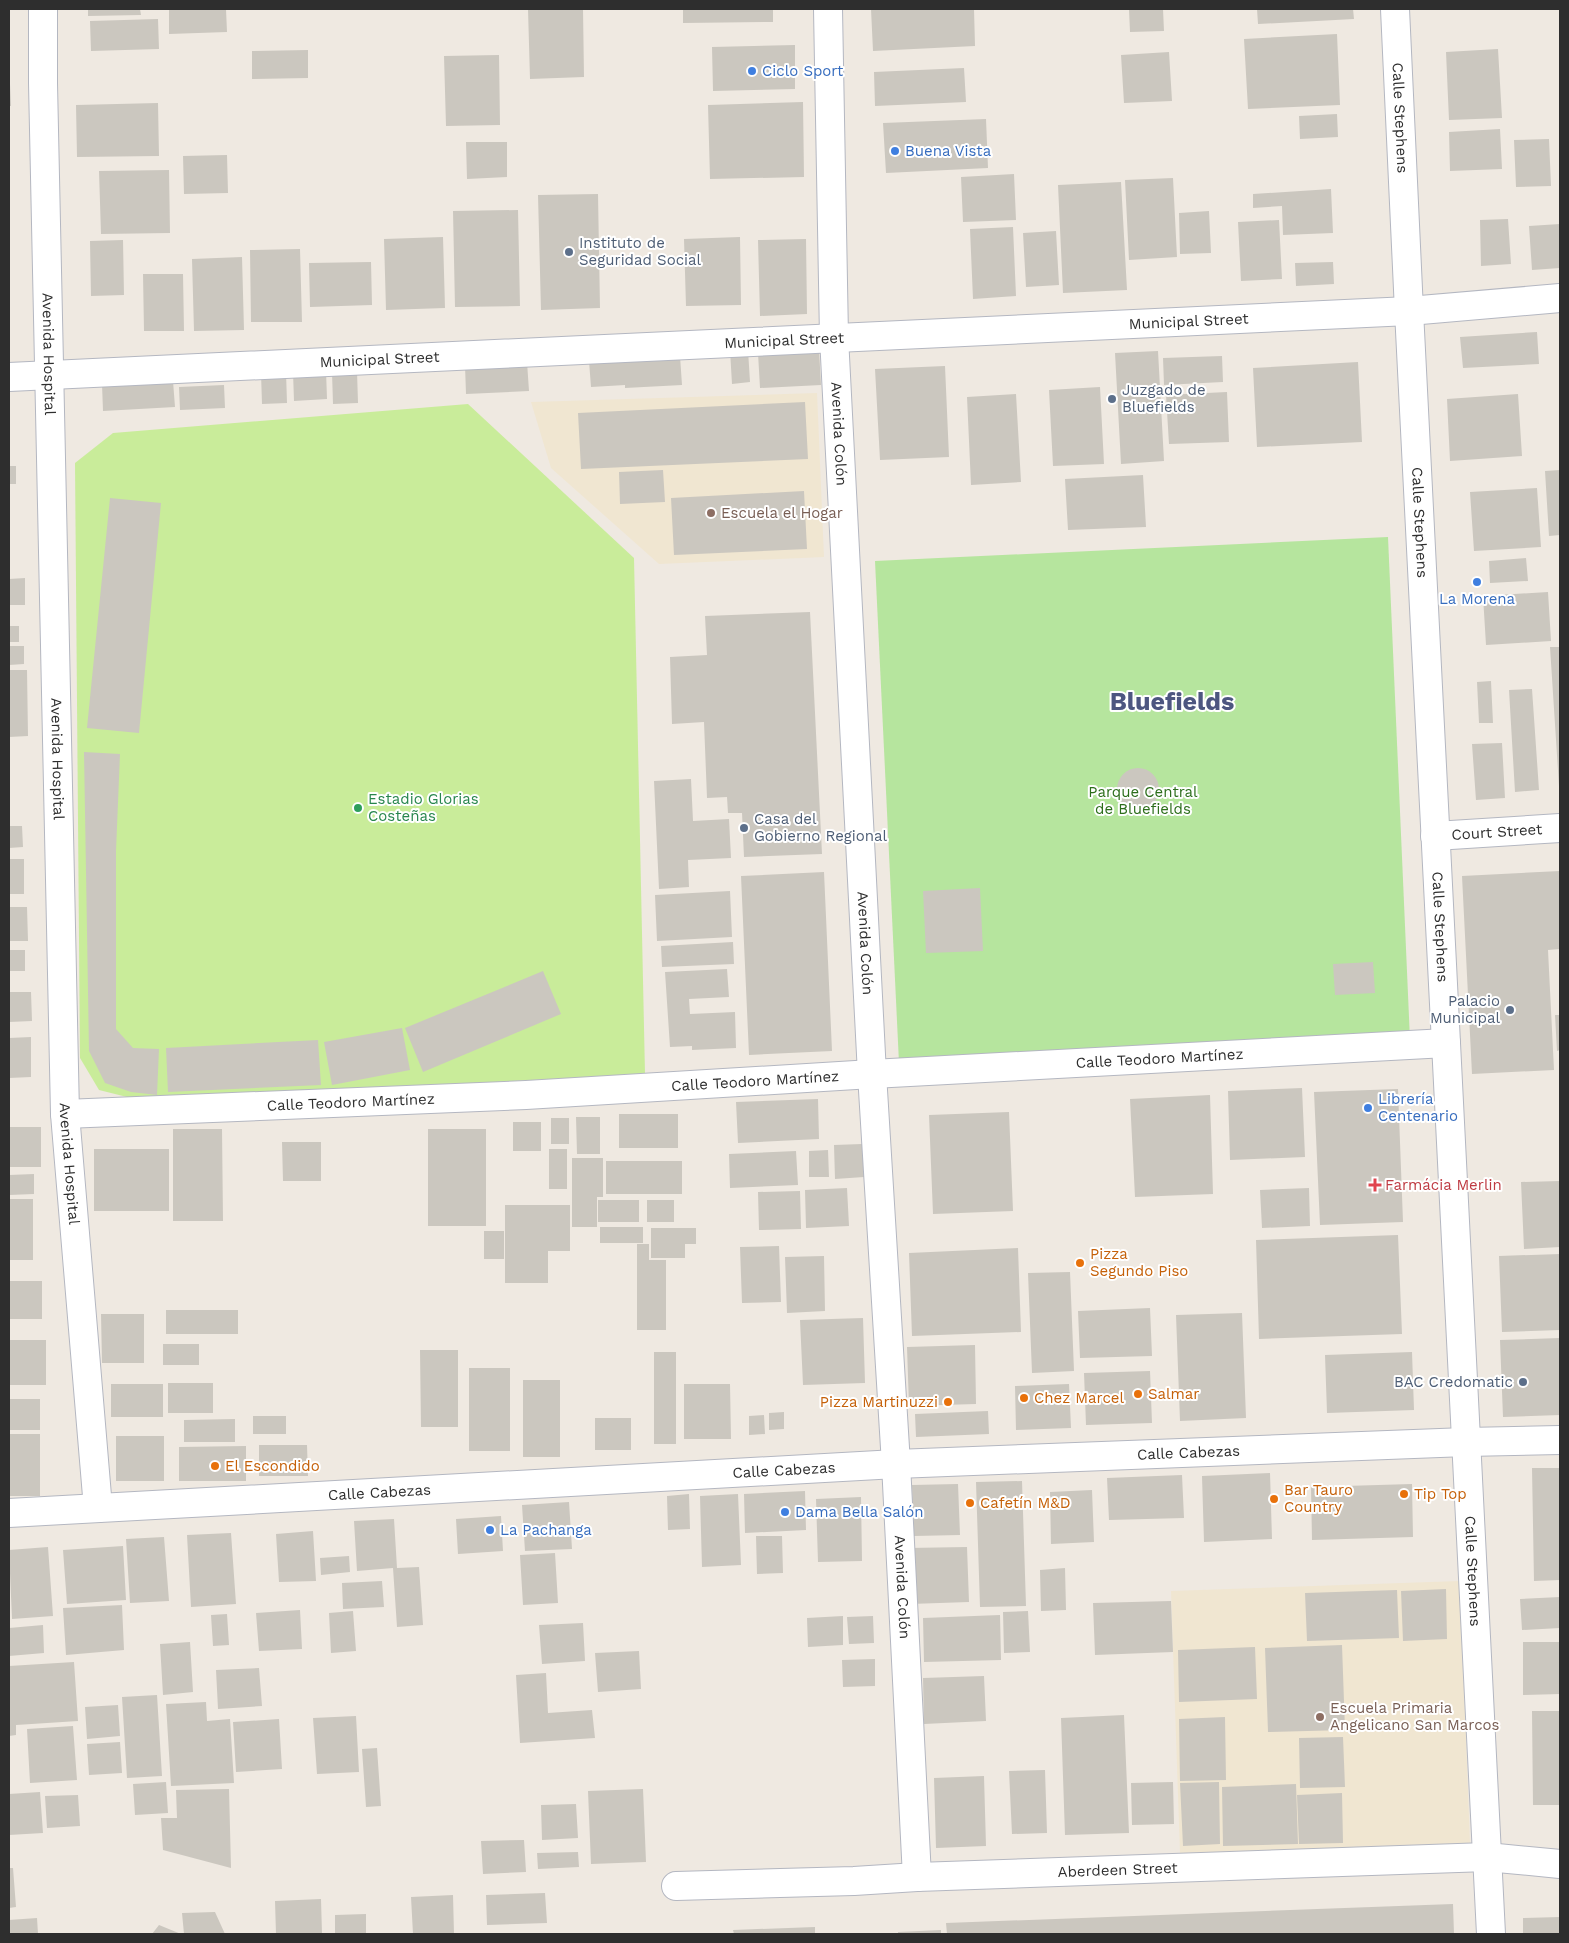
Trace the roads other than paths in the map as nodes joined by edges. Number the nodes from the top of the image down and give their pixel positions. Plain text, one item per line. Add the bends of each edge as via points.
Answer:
1 (43, 9) edge
2 (828, 9) edge
3 (1395, 9) edge
4 (1560, 298) edge
5 (1408, 311) junction
6 (834, 338) junction
7 (49, 375) junction
8 (9, 377) edge
9 (1560, 828) edge
10 (1435, 836) junction
11 (1446, 1043) junction
12 (872, 1074) junction
13 (65, 1114) junction
14 (1560, 1440) edge
15 (1466, 1442) junction
16 (896, 1464) junction
17 (98, 1508) junction
18 (9, 1513) edge
19 (1487, 1857) junction
20 (1560, 1864) edge
21 (917, 1876) junction
22 (676, 1886) dead end
23 (1491, 1934) edge

1 - 7 street, Avenida Hospital
2 - 6 street, Avenida Colón
3 - 5 street, Calle Stephens
4 - 5 street, Municipal Street
5 - 6 street, Municipal Street
5 - 10 street, Calle Stephens
6 - 7 street, Municipal Street
6 - 12 street, Avenida Colón
7 - 8 street, Municipal Street
7 - 13 street, Avenida Hospital
9 - 10 street, Court Street
10 - 11 street, Calle Stephens
11 - 12 street, Calle Teodoro Martínez
11 - 15 street, Calle Stephens
12 - 13 street, Calle Teodoro Martínez via 526,1095
12 - 16 street, Avenida Colón
13 - 17 street, Avenida Hospital
14 - 15 street, Calle Cabezas
15 - 16 street, Calle Cabezas
15 - 19 street, Calle Stephens
16 - 17 street, Calle Cabezas
16 - 21 street, Avenida Colón
17 - 18 street, Calle Cabezas
19 - 20 street, Aberdeen Street
19 - 21 street, Aberdeen Street
19 - 23 street, Calle Stephens
21 - 22 street, Aberdeen Street

